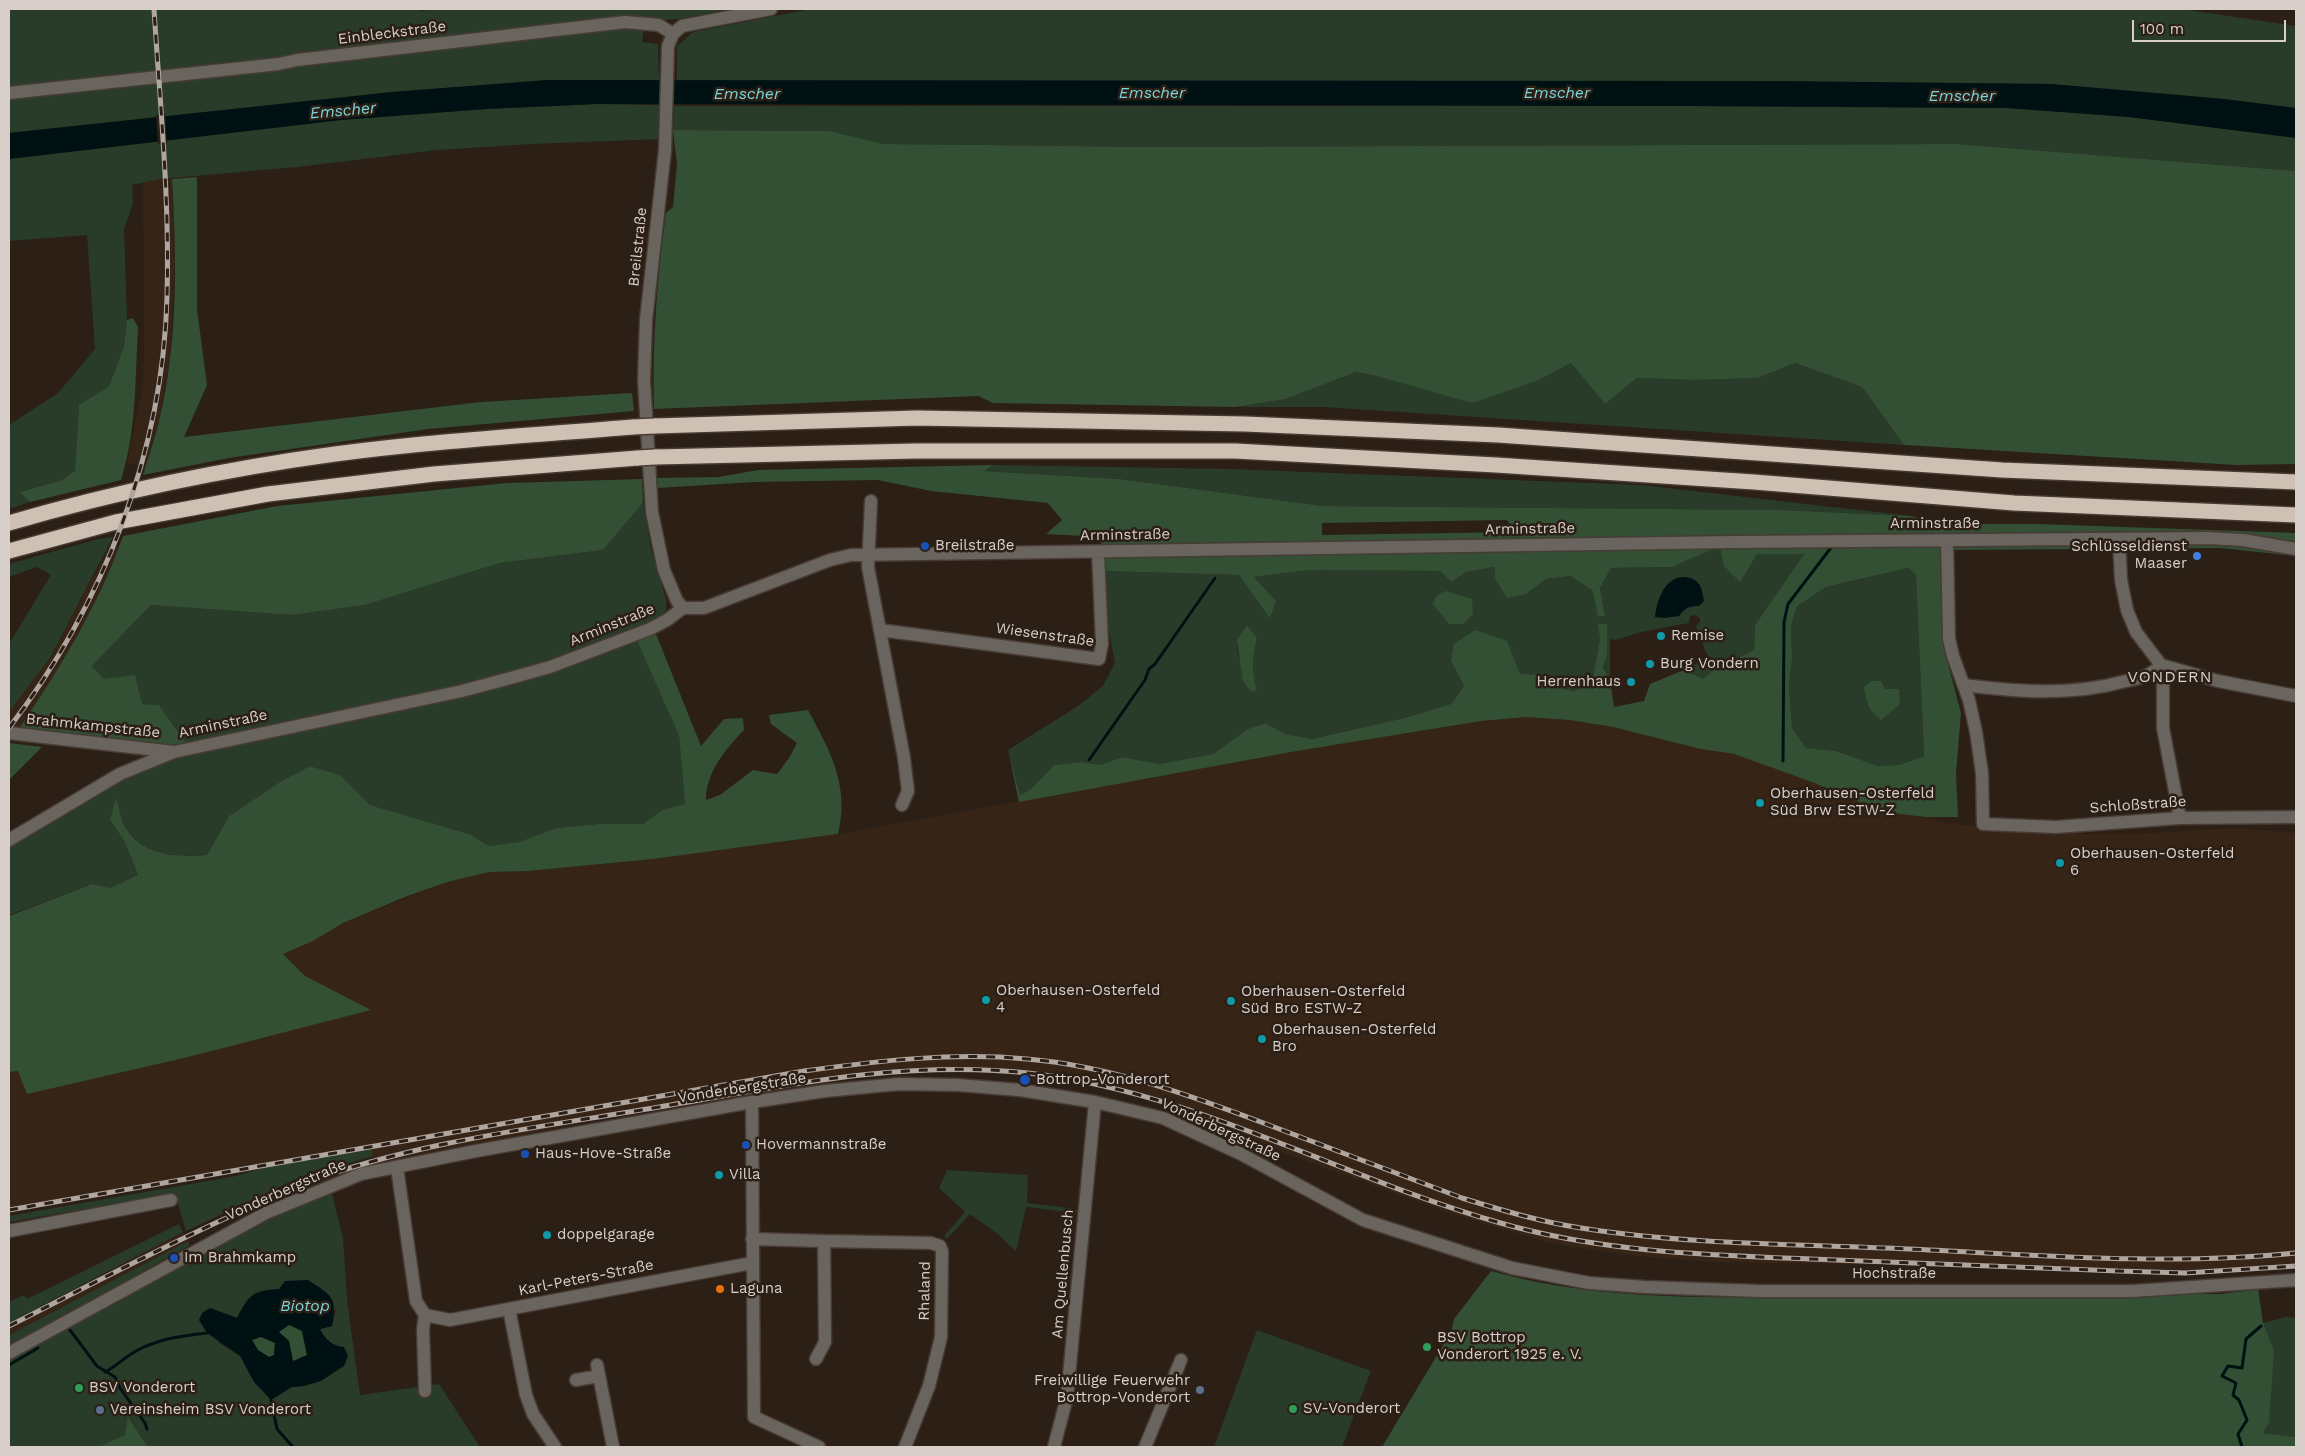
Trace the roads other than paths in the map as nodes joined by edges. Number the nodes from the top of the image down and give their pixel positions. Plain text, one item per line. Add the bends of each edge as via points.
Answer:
1 (771, 9) edge
2 (673, 34) junction
3 (9, 93) edge
4 (2296, 482) edge
5 (871, 501) dead end
6 (2296, 515) edge
7 (9, 523) edge
8 (2120, 539) junction
9 (1947, 541) junction
10 (2296, 549) edge
11 (9, 551) edge
12 (1098, 552) junction
13 (868, 555) junction
14 (683, 608) junction
15 (880, 630) junction
16 (2160, 665) junction
17 (1964, 685) junction
18 (2296, 696) edge
19 (9, 733) edge
20 (174, 752) junction
21 (902, 805) dead end
22 (2296, 817) edge
23 (2180, 818) junction
24 (9, 840) edge
25 (752, 1102) junction
26 (1095, 1102) junction
27 (397, 1167) junction
28 (171, 1200) dead end
29 (9, 1231) edge
30 (752, 1239) junction
31 (824, 1241) junction
32 (1495, 1262) joint
33 (752, 1263) junction
34 (2296, 1280) edge
35 (509, 1309) junction
36 (425, 1315) junction
37 (9, 1353) edge
38 (816, 1359) dead end
39 (1181, 1360) dead end
40 (576, 1380) dead end
41 (425, 1391) dead end
42 (555, 1447) edge
43 (613, 1447) edge
44 (819, 1447) edge
45 (905, 1447) edge
46 (1054, 1447) edge
47 (1145, 1447) edge

1 - 2 street via 682,26
2 - 3 street, Einbleckstraße via 652,23 614,23
2 - 14 street, Breilstraße via 668,46 665,150 646,320 644,380 652,512 664,570
4 - 7 highway, bridge via 2002,470 1498,435 1245,424 917,418 633,427 427,444 286,461 100,498
5 - 13 street
6 - 11 highway, bridge via 2014,504 1516,466 1235,452 916,450 655,457 434,474 268,494 116,522
8 - 9 street, Arminstraße
8 - 10 street, Arminstraße via 2224,538
8 - 16 street via 2121,580 2127,610 2136,632
9 - 12 street, Arminstraße
9 - 17 street via 1949,639
12 - 13 street, Arminstraße
12 - 15 street, Wiesenstraße via 1102,644 1099,659
13 - 14 street, Arminstraße via 830,560 704,608
13 - 15 street
14 - 20 street, Arminstraße via 650,630 559,664 507,679
15 - 21 street via 907,778 908,791
16 - 17 street via 2149,675 2074,692 2020,692
16 - 18 street via 2227,683
16 - 23 street via 2162,728
17 - 23 street, Schloßstraße via 1979,751 1983,824 2056,827
19 - 20 street, Brahmkampstraße
20 - 24 street, Arminstraße via 120,774
22 - 23 street, Schloßstraße
25 - 26 street, Vonderbergstraße via 899,1084 997,1087
25 - 27 street, Vonderbergstraße
25 - 30 street
26 - 32 street, Vonderbergstraße via 1164,1118 1241,1154 1363,1220
26 - 46 street, Am Quellenbusch via 1067,1397
27 - 36 street via 416,1301
27 - 37 street, Vonderbergstraße via 361,1174 266,1213
28 - 29 street
30 - 31 street, Rhaland
30 - 33 street
31 - 38 street via 825,1342
31 - 45 street, Rhaland via 931,1243 940,1246 942,1251 941,1337 929,1386
32 - 34 street, Hochstraße via 1532,1273 1589,1283 1750,1291 2140,1291
33 - 35 street, Karl-Peters-Straße
33 - 44 street via 754,1417
35 - 36 street, Karl-Peters-Straße via 450,1320
35 - 42 street via 526,1395 533,1414
36 - 41 street via 422,1329
39 - 47 street
40 - 43 street via 598,1370

